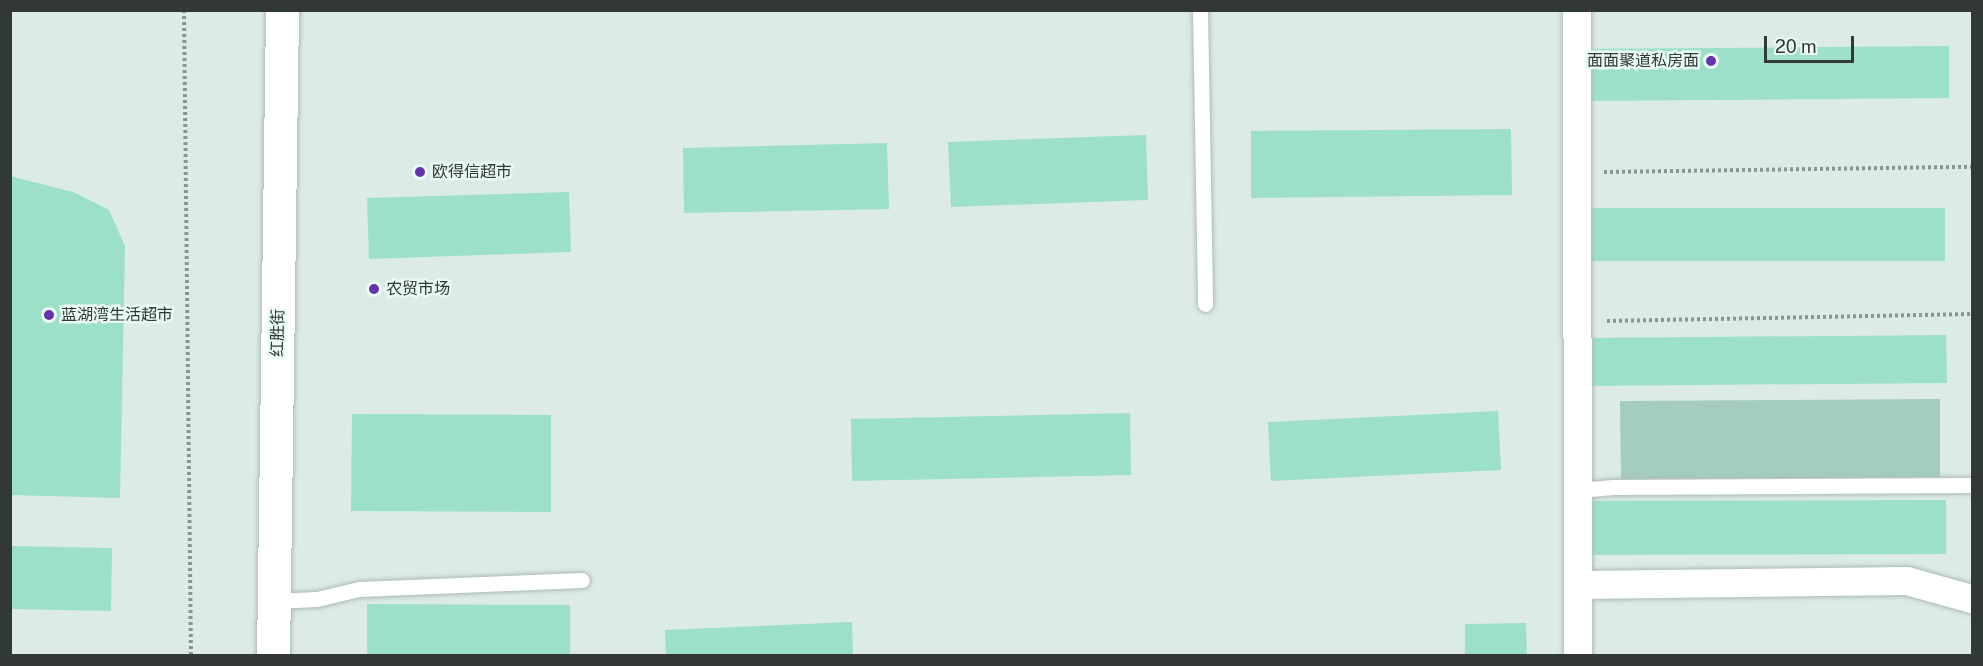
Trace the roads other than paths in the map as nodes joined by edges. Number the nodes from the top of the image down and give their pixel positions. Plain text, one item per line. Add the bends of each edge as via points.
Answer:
1 (282, 10) edge
2 (1200, 10) edge
3 (1577, 10) edge
4 (1205, 304) dead end
5 (1972, 485) edge
6 (1578, 490) junction
7 (582, 580) dead end
8 (1578, 585) junction
9 (1972, 599) edge
10 (274, 601) junction
11 (273, 656) edge
12 (1578, 656) edge

1 - 10 street, 红胜街
2 - 4 lane
3 - 6 street
5 - 6 lane
6 - 8 street
7 - 10 lane via 359,589 317,599
8 - 9 street via 1907,581
8 - 12 street
10 - 11 street, 红胜街

